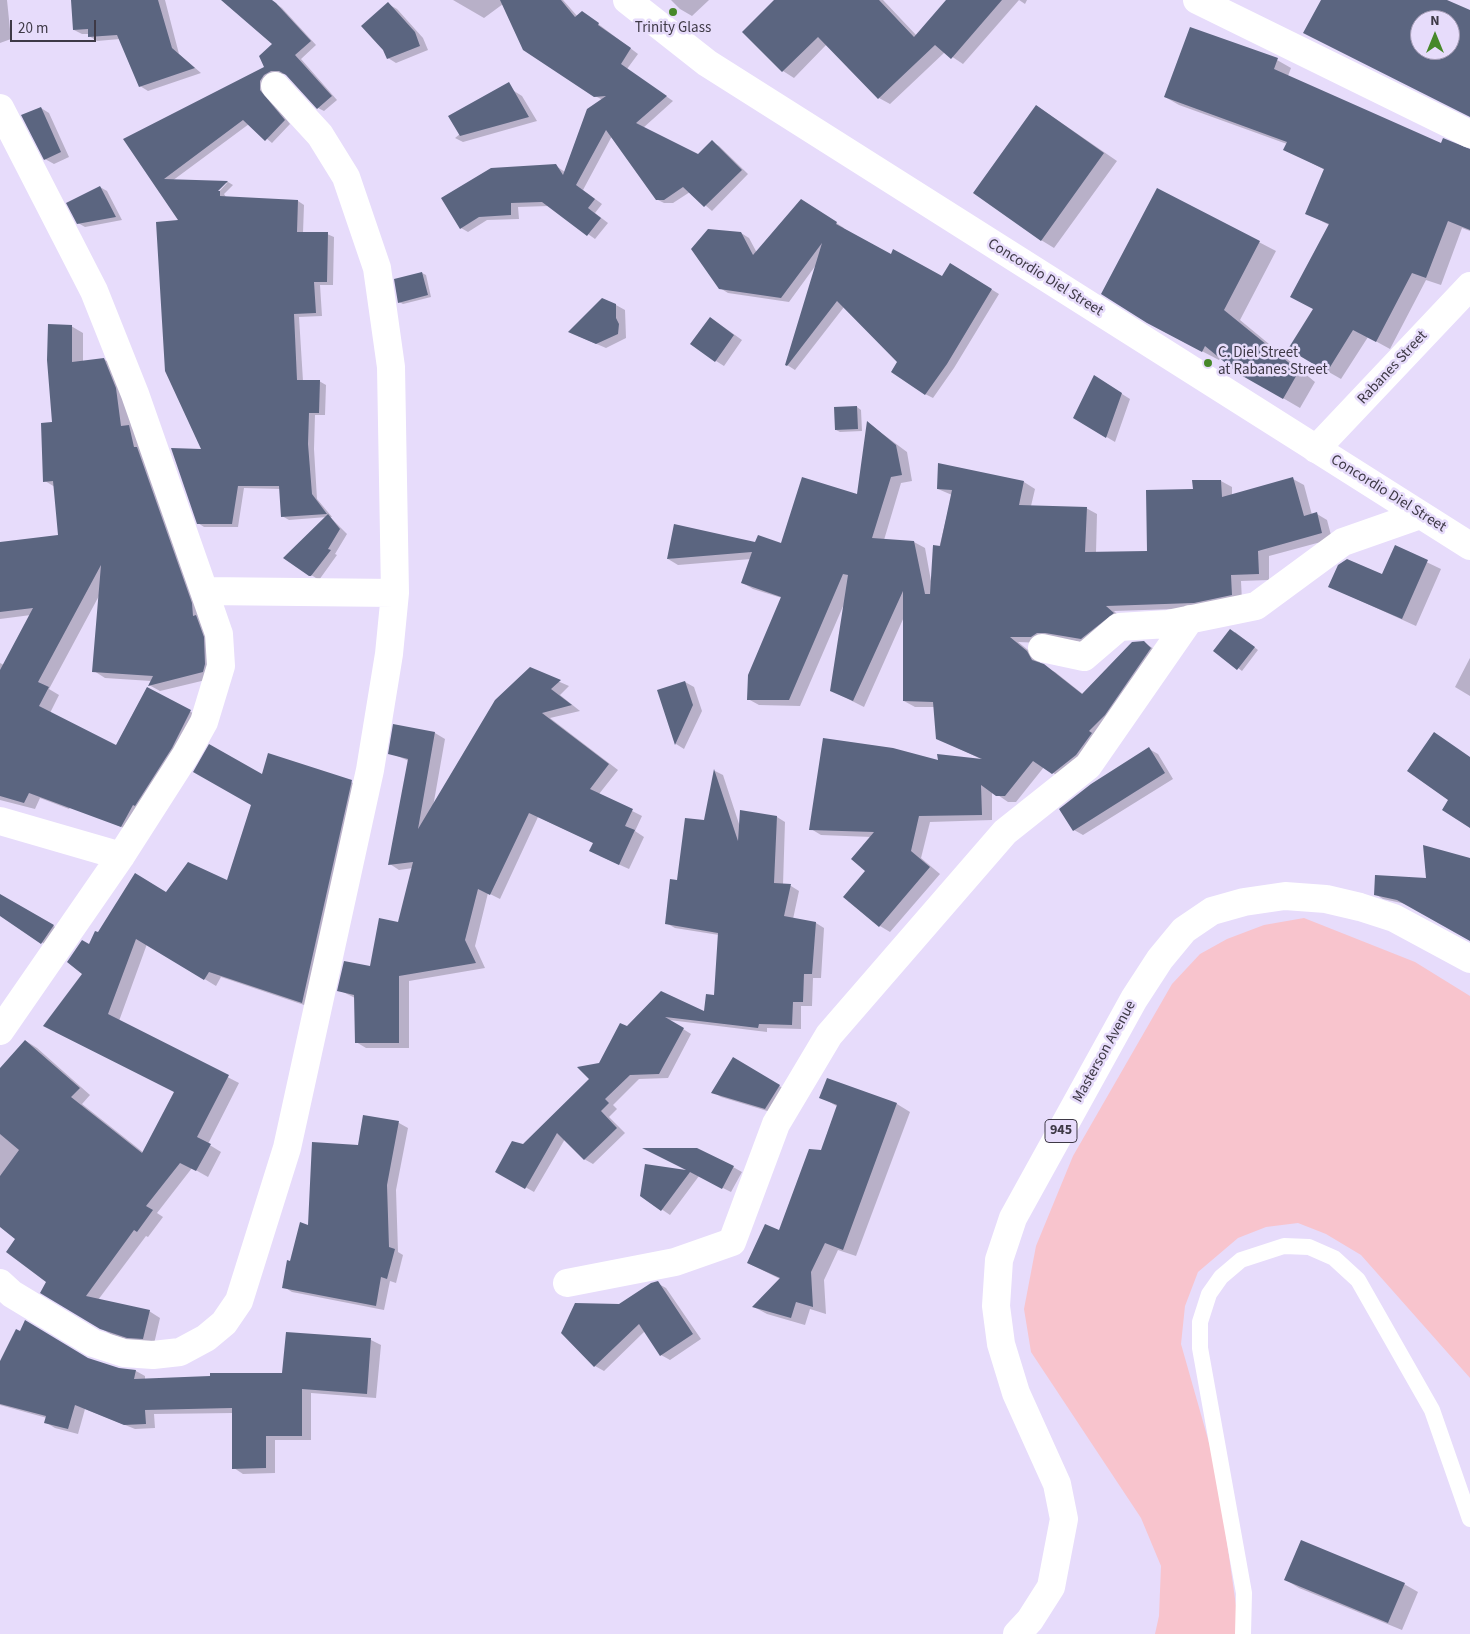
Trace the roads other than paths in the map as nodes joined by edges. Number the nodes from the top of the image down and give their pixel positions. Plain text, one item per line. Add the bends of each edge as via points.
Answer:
1 (627, 0) edge
2 (1197, 0) edge
3 (275, 86) dead end
4 (0, 108) edge
5 (1470, 134) edge
6 (1470, 286) edge
7 (1316, 449) junction
8 (1420, 515) junction
9 (1470, 546) edge
10 (204, 591) junction
11 (395, 593) junction
12 (1190, 620) junction
13 (1042, 648) dead end
14 (0, 821) edge
15 (121, 856) junction
16 (1470, 959) edge
17 (0, 1032) edge
18 (0, 1283) edge
19 (567, 1284) dead end
20 (1470, 1519) edge
21 (1017, 1634) edge
22 (1243, 1634) edge

1 - 7 street, Concordio Diel Street via 707,63
2 - 5 street
3 - 11 street via 320,135 346,177 377,268 391,367
4 - 10 street via 94,291 135,394
6 - 7 street, Rabanes Street
7 - 8 street, Concordio Diel Street
8 - 9 street, Concordio Diel Street
8 - 12 street via 1343,542 1256,606
10 - 11 street
10 - 15 street via 219,634 220,666 213,698 185,756
11 - 18 street via 389,654 370,770 302,1084 287,1148 239,1301 224,1323 206,1338 180,1352 153,1355 124,1353 93,1343 12,1294
12 - 13 street via 1119,627 1084,657
12 - 19 street via 1088,766 1005,832 829,1035 776,1124 732,1242 675,1262
14 - 15 street
15 - 17 street
16 - 21 street, Masterson Avenue / 945 via 1394,918 1326,899 1285,896 1212,911 1184,930 1160,959 1134,999 1014,1218 999,1260 996,1306 1001,1344 1016,1393 1057,1484 1064,1519 1050,1587 1030,1620
20 - 22 lane via 1432,1410 1358,1280 1334,1258 1309,1247 1284,1246 1241,1260 1221,1277 1210,1294 1200,1322 1200,1348 1244,1593

